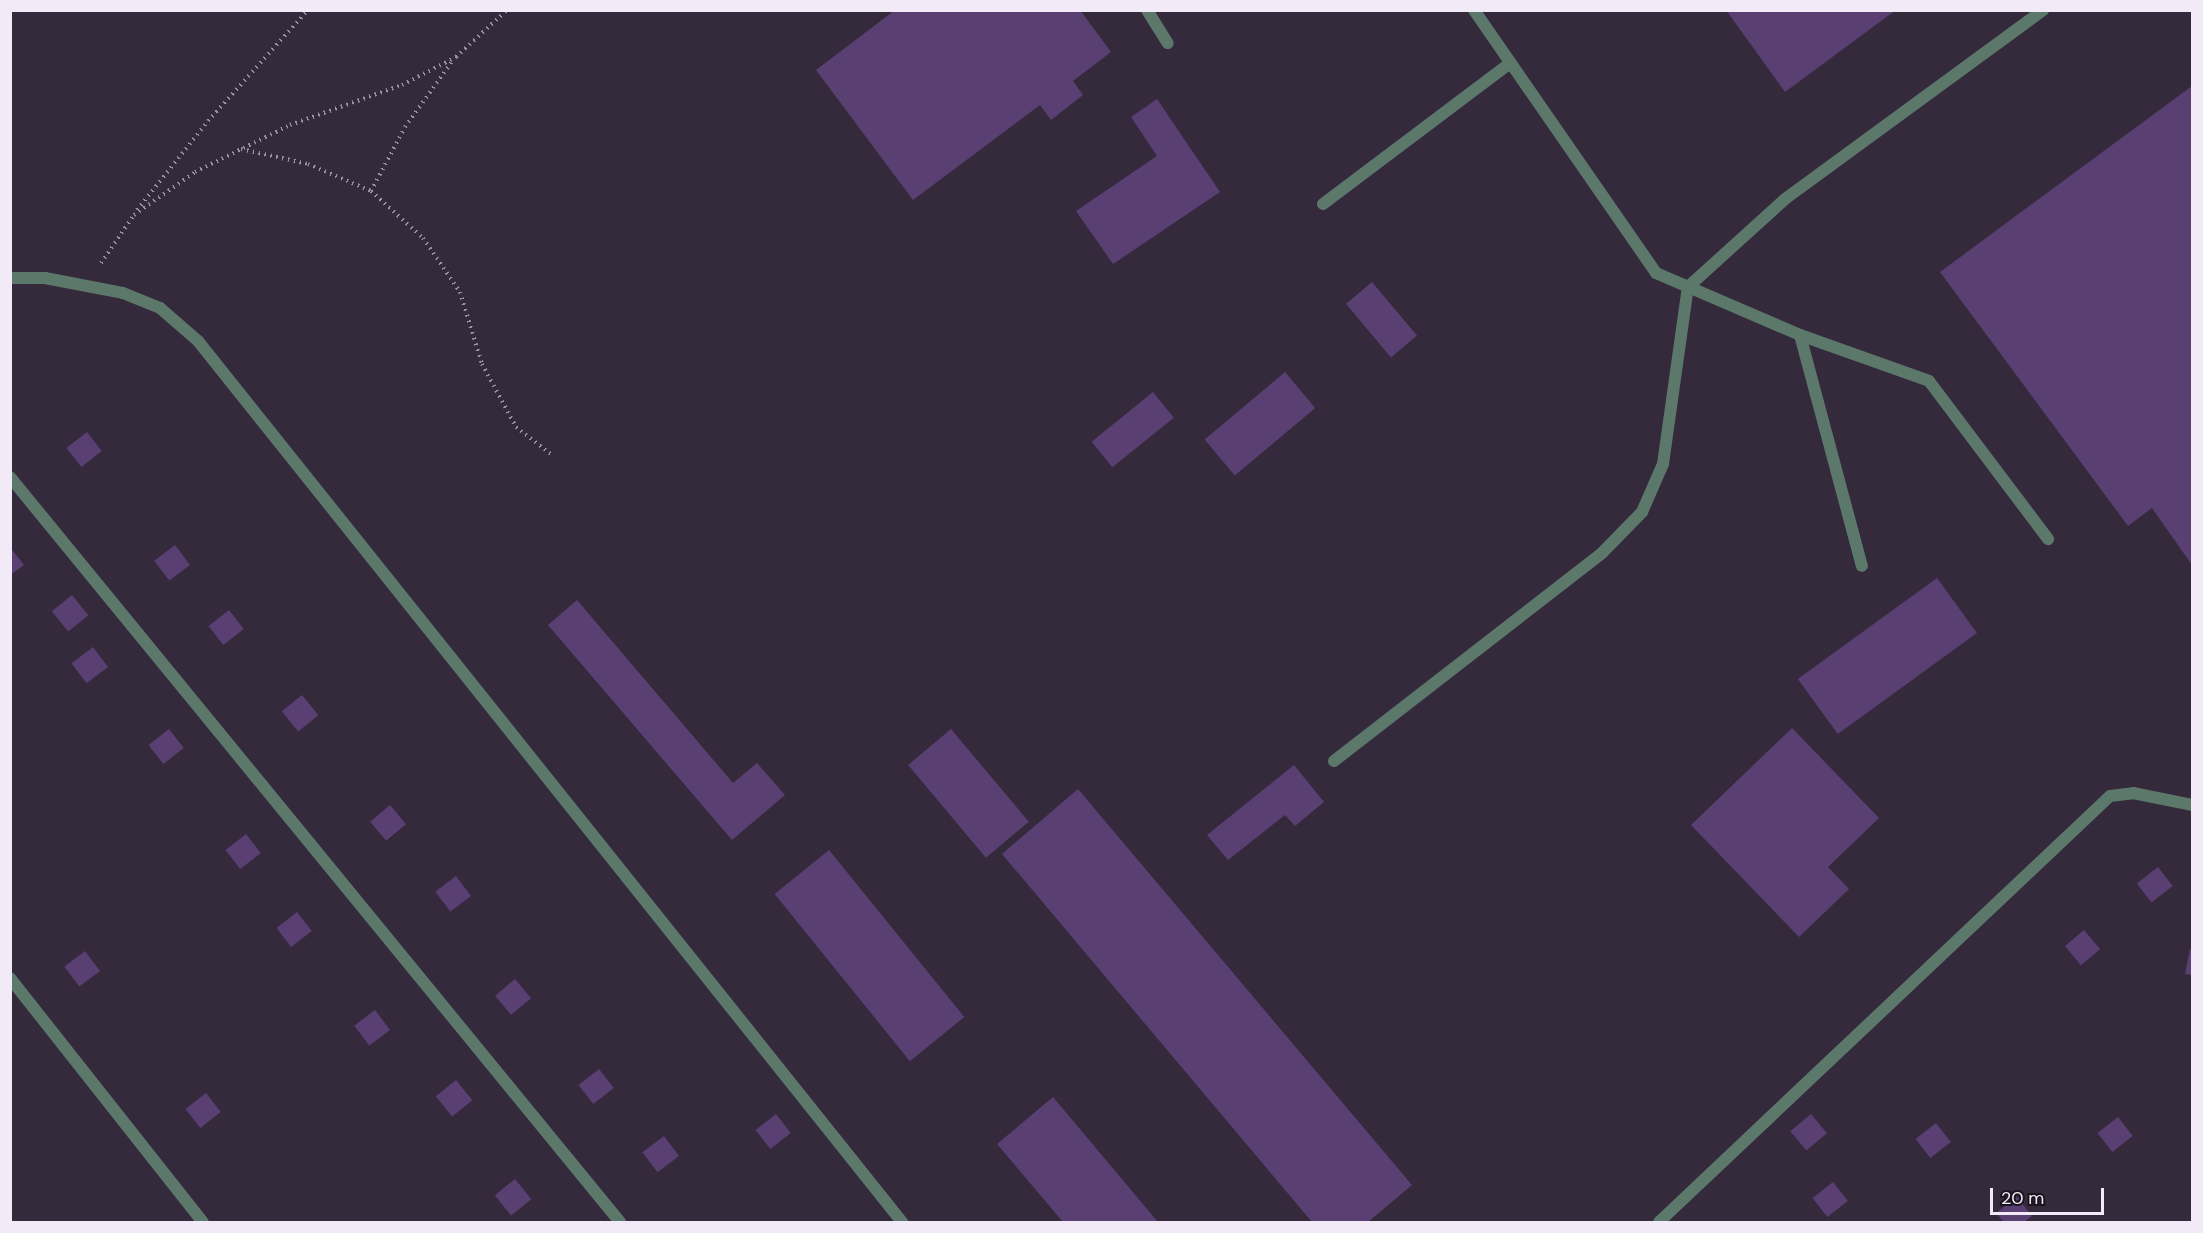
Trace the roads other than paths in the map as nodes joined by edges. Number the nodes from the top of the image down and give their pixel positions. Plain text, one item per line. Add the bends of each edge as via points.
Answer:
1 (1146, 10) edge
2 (1474, 10) edge
3 (2043, 10) edge
4 (1168, 43) dead end
5 (1510, 63) junction
6 (1323, 204) dead end
7 (10, 278) edge
8 (1688, 287) junction
9 (1800, 335) junction
10 (10, 477) edge
11 (2048, 539) dead end
12 (1862, 566) dead end
13 (1334, 760) dead end
14 (2193, 805) edge
15 (10, 978) edge
16 (203, 1222) edge
17 (620, 1222) edge
18 (902, 1222) edge
19 (1659, 1222) edge

1 - 4 lane
2 - 5 lane
3 - 8 lane via 1785,199
5 - 6 lane
5 - 8 lane via 1656,273
7 - 18 lane via 87,284 160,308 198,340
8 - 9 lane
8 - 13 lane via 1663,465 1642,512 1602,553
9 - 11 lane via 1929,381
9 - 12 lane
10 - 17 lane
14 - 19 lane via 2133,794 2110,796
15 - 16 lane

